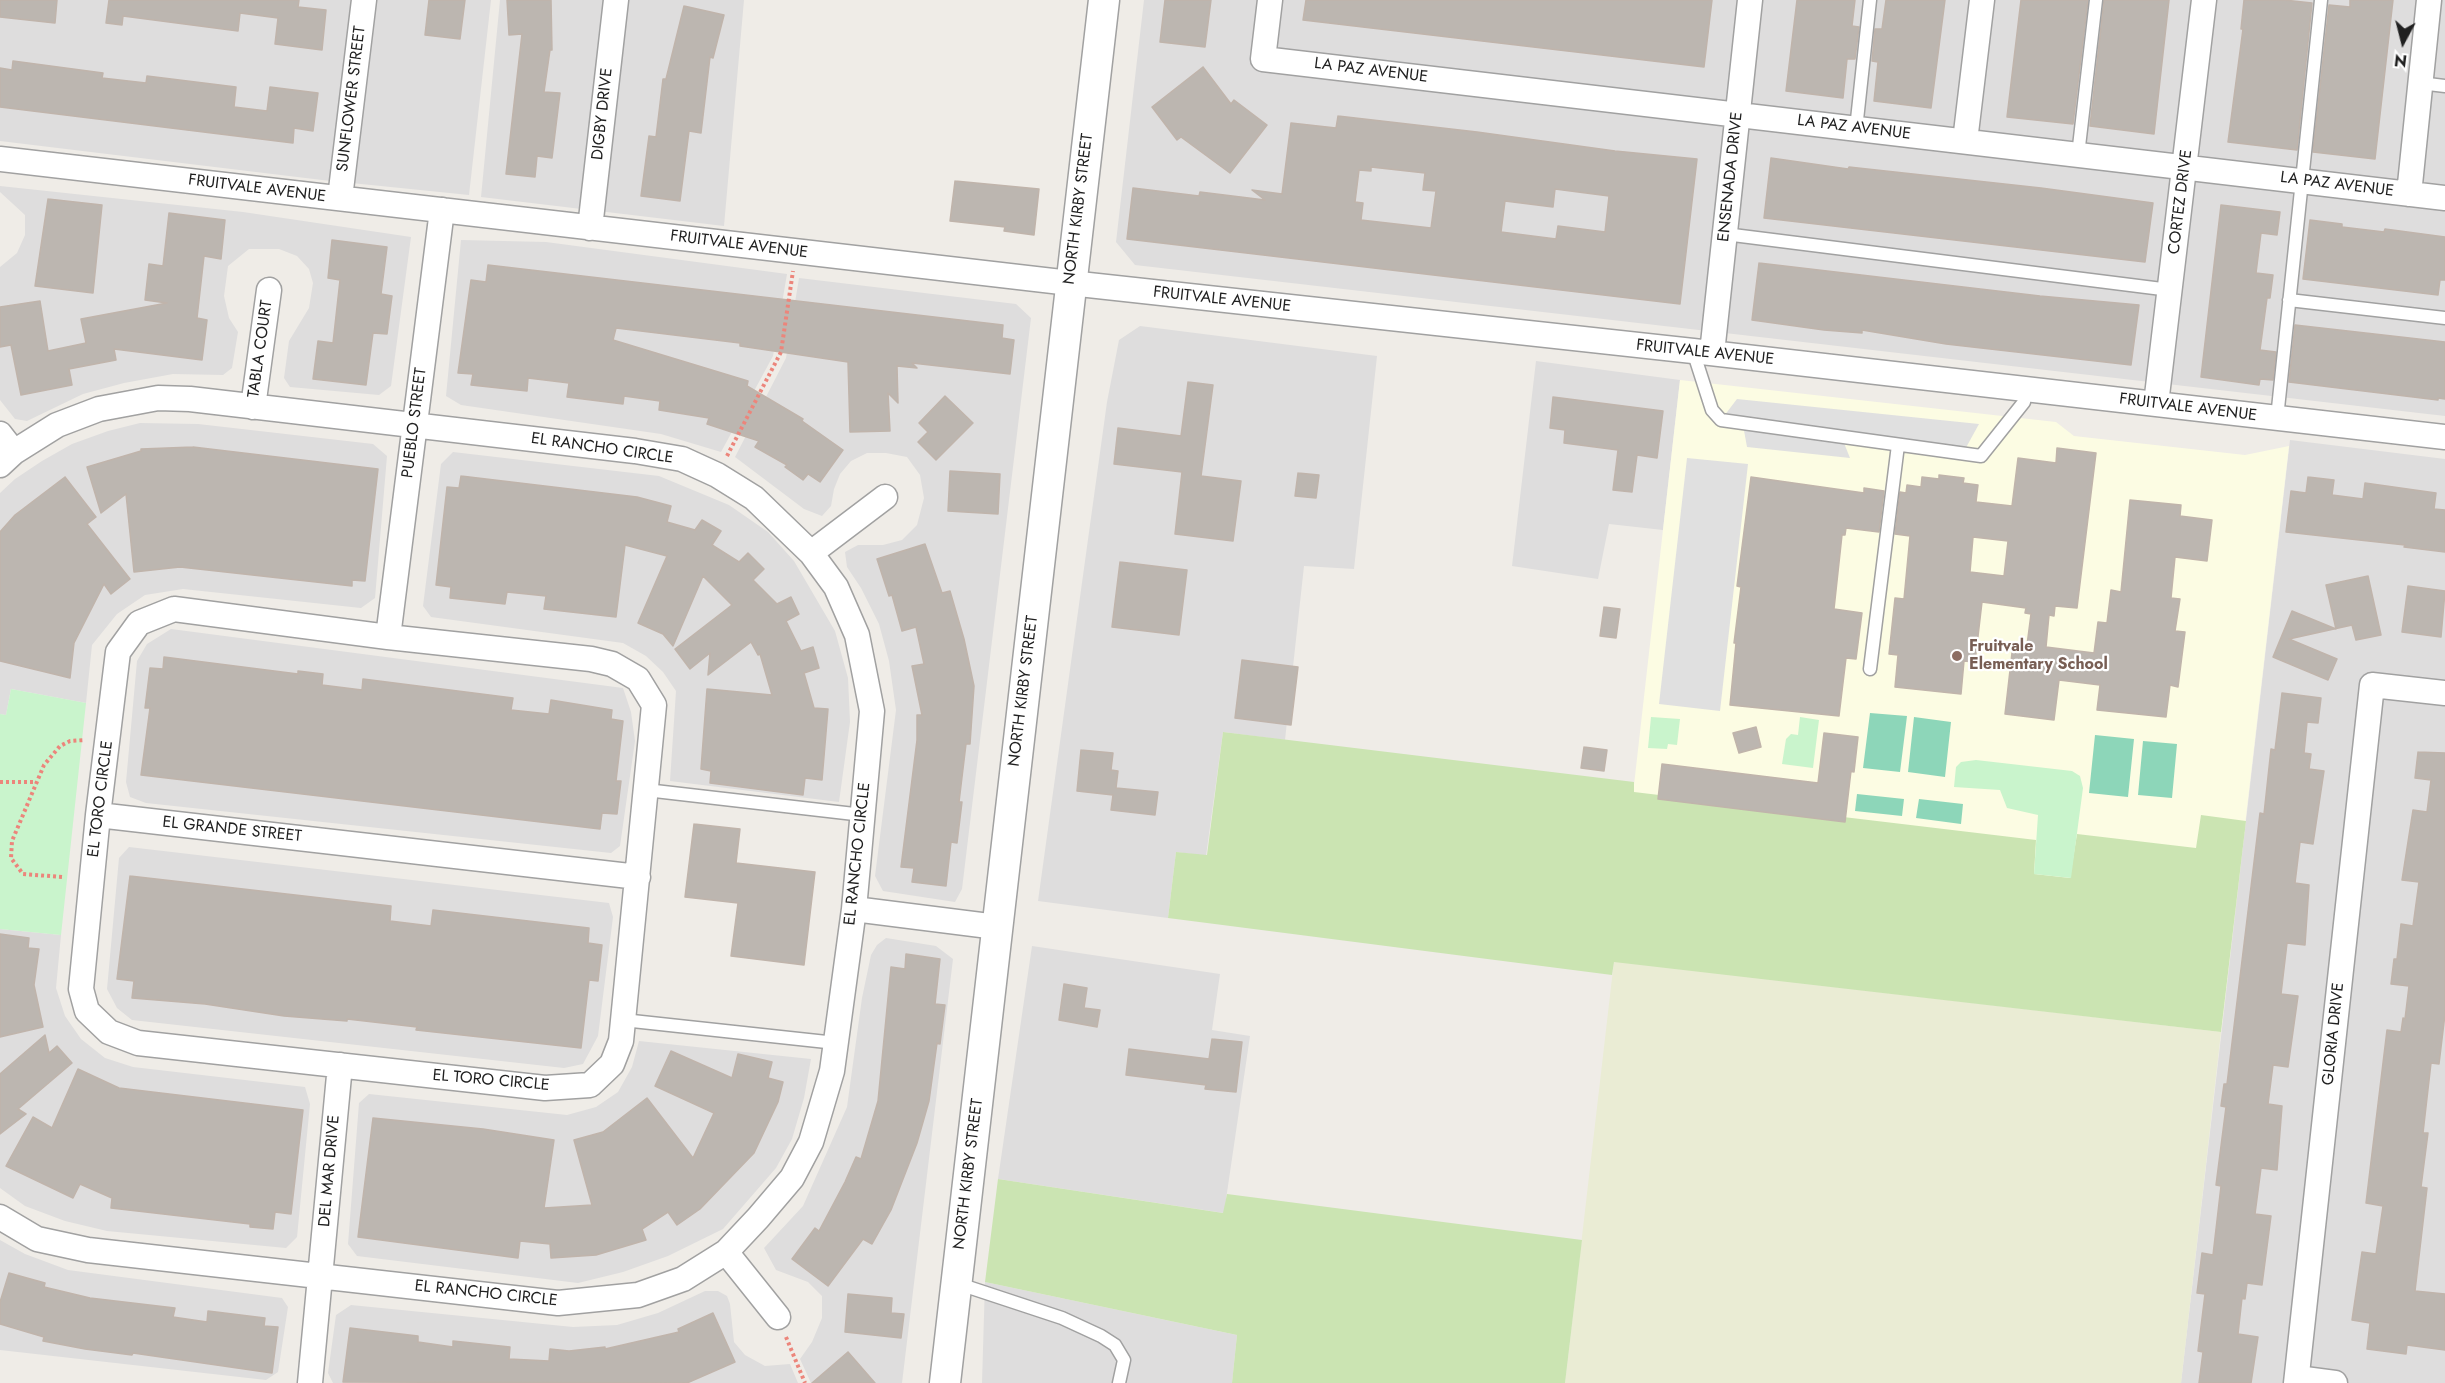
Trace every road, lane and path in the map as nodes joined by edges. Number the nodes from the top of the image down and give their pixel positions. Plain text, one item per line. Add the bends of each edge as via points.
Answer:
1 (364, 0) edge
2 (616, 0) edge
3 (1104, 0) edge
4 (1270, 0) edge
5 (1750, 0) edge
6 (1870, 0) edge
7 (1982, 0) edge
8 (2096, 0) edge
9 (2204, 0) edge
10 (2321, 0) edge
11 (2429, 0) edge
12 (2420, 83) junction
13 (2445, 86) edge
14 (1738, 114) junction
15 (1856, 129) junction
16 (1965, 141) junction
17 (2078, 155) junction
18 (0, 159) edge
19 (2185, 167) junction
20 (2301, 181) junction
21 (2409, 194) junction
22 (340, 198) junction
23 (2445, 198) edge
24 (442, 210) junction
25 (590, 228) junction
26 (1725, 234) junction
27 (793, 268) dead end
28 (1070, 283) junction
29 (269, 290) dead end
30 (2170, 290) junction
31 (2289, 300) junction
32 (2445, 318) edge
33 (1702, 352) junction
34 (2027, 389) junction
35 (2156, 404) junction
36 (254, 407) junction
37 (2277, 418) junction
38 (414, 426) junction
39 (2445, 437) edge
40 (1898, 445) junction
41 (5, 451) edge
42 (717, 475) junction
43 (885, 496) dead end
44 (811, 553) junction
45 (388, 637) junction
46 (1870, 669) dead end
47 (2445, 693) edge
48 (85, 740) dead end
49 (0, 782) edge
50 (36, 782) junction
51 (646, 790) junction
52 (98, 815) junction
53 (862, 815) junction
54 (62, 877) dead end
55 (638, 877) junction
56 (854, 909) junction
57 (997, 927) junction
58 (623, 1020) junction
59 (836, 1042) junction
60 (340, 1065) junction
61 (0, 1217) edge
62 (726, 1252) junction
63 (320, 1276) junction
64 (956, 1283) junction
65 (778, 1317) joint
66 (2297, 1381) edge
67 (310, 1383) edge
68 (805, 1383) edge
69 (945, 1383) edge
70 (1119, 1383) edge
71 (2335, 1383) edge

1 - 22 street, SUNFLOWER STREET
2 - 25 street, DIGBY DRIVE
3 - 28 street, NORTH KIRBY STREET
4 - 14 street, LA PAZ AVENUE via 1263,59
5 - 14 street, ENSENADA DRIVE
6 - 15 lane
7 - 16 street
8 - 17 lane
9 - 19 street, CORTEZ DRIVE
10 - 20 lane
11 - 12 street
12 - 13 lane
12 - 21 street
14 - 15 street, LA PAZ AVENUE
14 - 26 street, ENSENADA DRIVE
15 - 16 street, LA PAZ AVENUE
16 - 17 street, LA PAZ AVENUE
17 - 19 street, LA PAZ AVENUE
18 - 22 street, FRUITVALE AVENUE
19 - 20 street, LA PAZ AVENUE
19 - 30 street, CORTEZ DRIVE
20 - 21 street, LA PAZ AVENUE
20 - 31 lane
21 - 23 street, LA PAZ AVENUE
22 - 24 street, FRUITVALE AVENUE
24 - 25 street, FRUITVALE AVENUE
24 - 38 street, PUEBLO STREET
25 - 28 street, FRUITVALE AVENUE
26 - 30 lane
26 - 33 street, ENSENADA DRIVE
27 - 42 path via 781,352
28 - 33 street, FRUITVALE AVENUE
28 - 57 street, NORTH KIRBY STREET
29 - 36 street, TABLA COURT
30 - 35 street, CORTEZ DRIVE
31 - 32 lane
31 - 37 lane
33 - 34 street, FRUITVALE AVENUE
33 - 40 lane via 1712,410 1721,420
34 - 35 street, FRUITVALE AVENUE
34 - 40 lane via 2024,402 1981,456
35 - 37 street, FRUITVALE AVENUE
36 - 38 street, EL RANCHO CIRCLE
36 - 41 street, EL RANCHO CIRCLE via 158,398 99,409
37 - 39 street, FRUITVALE AVENUE
38 - 42 street, EL RANCHO CIRCLE via 635,451 682,459
38 - 45 street, PUEBLO STREET
40 - 46 lane
42 - 44 street, EL RANCHO CIRCLE via 754,498
43 - 44 street
44 - 53 street, EL RANCHO CIRCLE via 836,587 856,635 870,700
45 - 51 street, EL TORO CIRCLE via 591,659 612,664 638,679 654,705
45 - 52 street, EL TORO CIRCLE via 174,609 139,623 118,652
47 - 66 street, GLORIA DRIVE via 2372,685
48 - 50 path via 60,746
49 - 50 path
50 - 54 path via 12,841 11,858 24,873
51 - 53 lane
51 - 55 street, EL TORO CIRCLE
52 - 55 street, EL GRANDE STREET
52 - 60 street, EL TORO CIRCLE via 81,989 87,1011 109,1032 138,1043
53 - 56 street, EL RANCHO CIRCLE
55 - 58 street, EL TORO CIRCLE
56 - 57 street
56 - 59 street, EL RANCHO CIRCLE
57 - 64 street, NORTH KIRBY STREET
58 - 59 lane
58 - 60 street, EL TORO CIRCLE via 621,1041 612,1064 590,1085 545,1088
59 - 62 street, EL RANCHO CIRCLE via 832,1071 811,1142 792,1178
60 - 63 street, DEL MAR DRIVE
61 - 63 street, EL RANCHO CIRCLE via 37,1239 88,1250
62 - 63 street, EL RANCHO CIRCLE via 683,1279 638,1295 558,1303
62 - 65 street
63 - 67 street, DEL MAR DRIVE
64 - 69 street, NORTH KIRBY STREET
64 - 70 lane via 1062,1318 1101,1336 1115,1345 1124,1360
65 - 68 path
66 - 71 street

